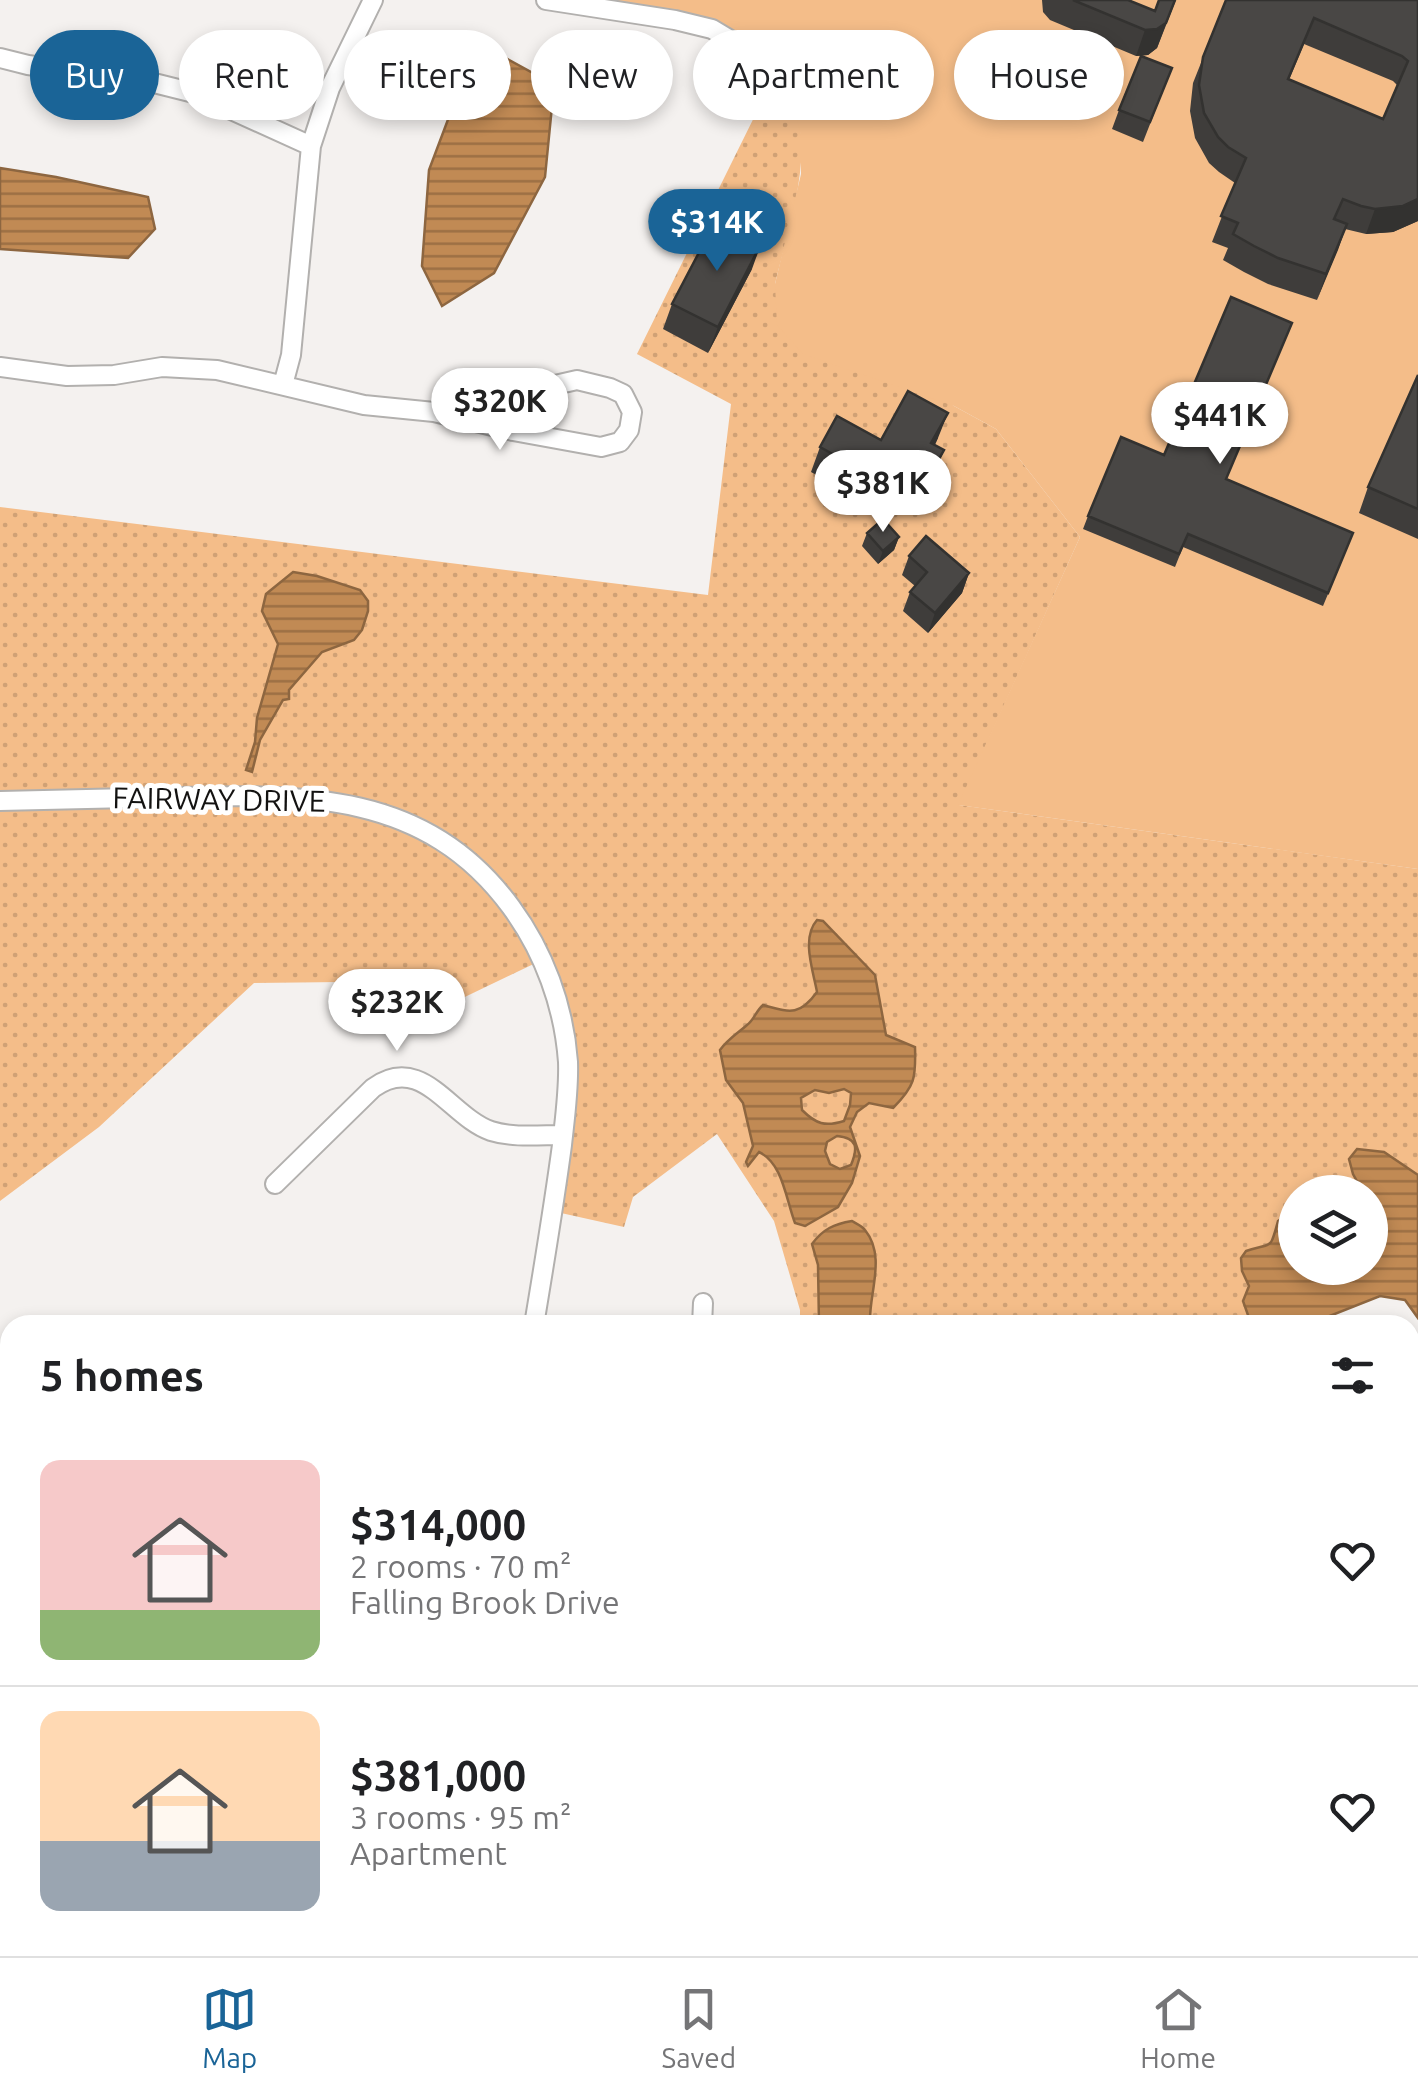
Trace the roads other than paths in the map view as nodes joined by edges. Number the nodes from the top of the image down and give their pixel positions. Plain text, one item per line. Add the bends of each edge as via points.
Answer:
1 (373, 0) edge
2 (546, 0) edge
3 (714, 30) edge
4 (0, 58) edge
5 (310, 146) junction
6 (0, 367) edge
7 (284, 385) junction
8 (512, 431) junction
9 (0, 801) edge
10 (563, 1134) junction
11 (275, 1184) dead end
12 (703, 1303) dead end
13 (536, 1315) edge
14 (702, 1315) edge

1 - 5 street
2 - 3 street
4 - 5 street via 194,92
5 - 7 street
6 - 7 street via 67,376 162,367 217,370
7 - 8 street
8 - 8 street via 602,447 620,442 632,412 623,394 577,380 534,401
9 - 10 street, FAIRWAY DRIVE via 308,797 365,808 420,830 474,866 501,894 543,960 566,1048
10 - 11 street via 487,1130 422,1080 400,1078 381,1082
10 - 13 street, FAIRWAY DRIVE
12 - 14 street

